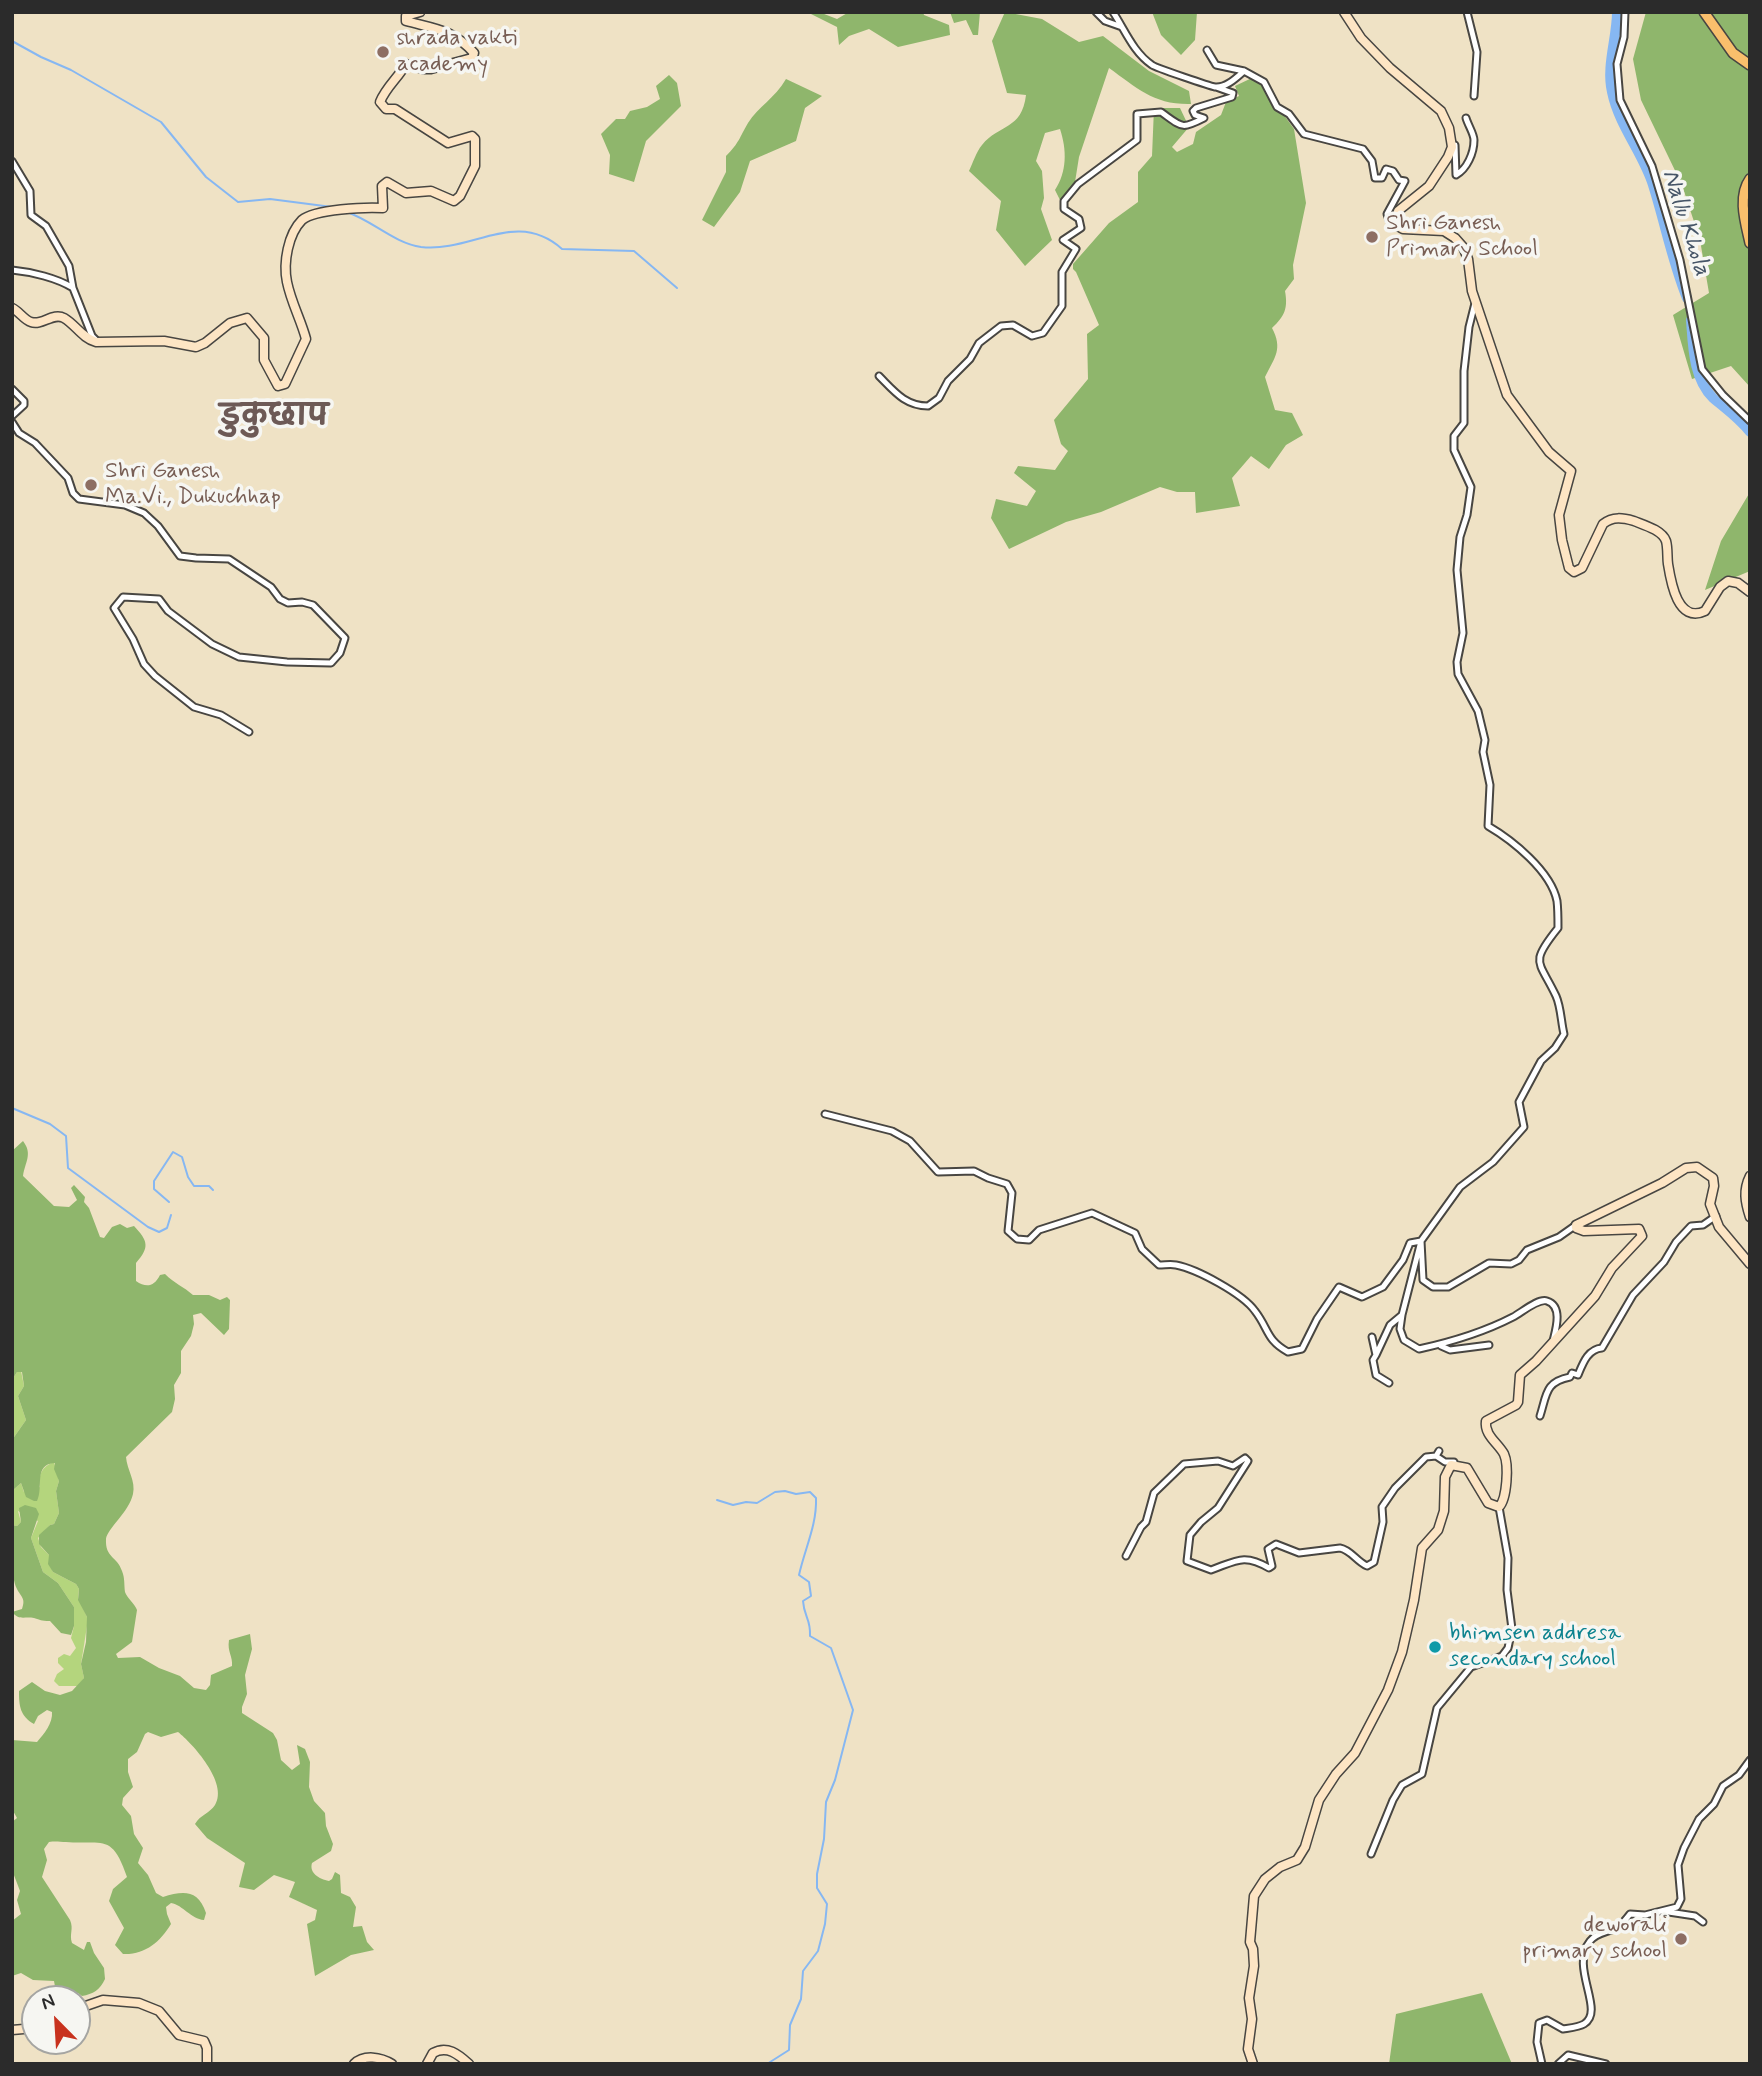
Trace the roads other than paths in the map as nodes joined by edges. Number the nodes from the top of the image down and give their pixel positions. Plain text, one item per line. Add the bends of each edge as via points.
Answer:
1 (420, 12) edge
2 (1096, 12) edge
3 (1113, 12) edge
4 (1344, 12) edge
5 (1467, 12) edge
6 (1625, 12) edge
7 (1704, 12) edge
8 (1122, 27) junction
9 (1207, 50) dead end
10 (1750, 65) edge
11 (1244, 71) junction
12 (1216, 87) junction
13 (1474, 96) dead end
14 (1466, 118) dead end
15 (1451, 136) junction
16 (12, 161) edge
17 (1750, 179) edge
18 (1396, 225) junction
19 (1750, 243) edge
20 (12, 270) edge
21 (73, 288) junction
22 (1475, 303) junction
23 (12, 308) edge
24 (99, 342) junction
25 (879, 376) dead end
26 (12, 389) edge
27 (12, 416) edge
28 (1750, 421) edge
29 (12, 422) edge
30 (1750, 592) edge
31 (249, 732) dead end
32 (825, 1114) dead end
33 (1750, 1176) edge
34 (1716, 1216) junction
35 (1750, 1217) edge
36 (1576, 1225) junction
37 (1421, 1241) junction
38 (1750, 1264) edge
39 (1402, 1315) junction
40 (1372, 1337) dead end
41 (1553, 1341) junction
42 (1489, 1345) dead end
43 (1441, 1346) junction
44 (1376, 1354) junction
45 (1389, 1383) dead end
46 (1540, 1416) dead end
47 (1466, 1468) junction
48 (1499, 1507) junction
49 (1126, 1556) dead end
50 (1750, 1760) edge
51 (1371, 1854) dead end
52 (1659, 1911) junction
53 (1703, 1922) dead end
54 (91, 2003) edge
55 (207, 2064) edge
56 (354, 2064) edge
57 (393, 2064) edge
58 (426, 2064) edge
59 (469, 2064) edge
60 (1253, 2064) edge
61 (1542, 2064) edge
62 (1558, 2064) edge
63 (1606, 2064) edge

1 - 24 street via 406,16 406,21 462,39 474,53 472,58 431,69 406,64 380,102 448,143 471,136 475,139 474,166 454,201 431,191 406,194 387,182 382,185 383,208 341,211 301,222 291,238 286,276 306,339 285,384 278,386 271,376 264,360 264,338 247,318 230,323 196,347 164,341
2 - 8 street
3 - 8 street
4 - 15 street via 1390,68 1441,111
5 - 13 street via 1477,52
6 - 28 street via 1617,64 1620,100 1652,166 1680,260 1702,369
7 - 10 main road via 1733,53
8 - 12 street via 1152,65
9 - 11 street via 1216,65
11 - 12 street
11 - 18 street via 1264,82 1277,107 1289,114 1304,134 1363,149 1372,161 1375,178 1382,178 1386,169 1405,181 1387,214
12 - 25 street via 1233,93 1232,97 1196,108 1195,116 1205,118 1187,127 1161,112 1137,114 1138,140 1078,184 1064,201 1064,209 1079,219 1081,228 1063,240 1076,249 1062,272 1062,306 1043,333 1032,336 1013,325 1001,326 979,343 939,398 928,406 904,400
14 - 15 street via 1474,143 1466,168 1456,175
15 - 18 street via 1444,164 1434,180 1398,211
16 - 21 street via 30,191 31,215 52,236 69,266
17 - 19 main road via 1745,185 1743,212
18 - 22 street via 1444,231 1455,238 1468,259
20 - 21 street
21 - 24 street via 92,336
22 - 30 street via 1507,395 1549,452 1571,471 1559,515 1571,570 1582,568 1602,524 1620,518 1656,530 1665,539 1672,582 1685,611 1704,611 1728,581
22 - 37 street via 1466,349 1464,423 1454,436 1454,450 1471,487 1457,570 1463,633 1458,674 1478,711 1485,740 1488,826 1514,841 1557,899 1558,928 1542,948 1539,966 1557,998 1564,1034 1541,1061 1519,1102 1524,1127 1493,1162 1460,1187
23 - 24 street via 31,322 64,318 89,340
26 - 27 street via 24,401
29 - 31 street via 68,478 79,499 125,505 144,513 180,556 229,559 271,587 280,599 313,605 345,638 331,663 239,657 212,644 159,599 123,597 114,608 144,664 194,706
32 - 37 street via 892,1131 910,1141 938,1172 974,1171 1007,1184 1012,1193 1008,1231 1017,1239 1029,1240 1039,1230 1092,1213 1125,1227 1160,1265 1189,1269 1236,1293 1254,1309 1274,1345 1288,1352 1301,1349 1339,1287 1362,1297 1383,1287 1410,1243
33 - 35 street via 1745,1200
34 - 36 street via 1710,1204 1713,1178 1697,1167 1686,1168
34 - 38 street via 1719,1227
34 - 46 street via 1703,1225 1691,1226 1676,1242 1633,1295 1602,1348 1585,1359 1578,1375 1551,1384
36 - 37 street via 1527,1250 1511,1264 1489,1263 1448,1287 1433,1287 1423,1280
36 - 41 street via 1584,1231 1639,1229 1642,1236
37 - 39 street
39 - 43 street via 1404,1340 1419,1349
39 - 44 street via 1391,1325
40 - 44 street
41 - 43 street via 1558,1321 1555,1307 1542,1300 1512,1318
41 - 48 street via 1520,1375 1516,1405 1486,1421 1487,1432 1506,1457 1506,1495
42 - 43 street via 1450,1350
44 - 45 street via 1376,1375
47 - 48 street via 1488,1503
47 - 49 street via 1445,1462 1437,1454 1426,1457 1382,1507 1374,1562 1367,1566 1346,1549 1299,1553 1276,1544 1268,1549 1269,1568 1243,1558 1210,1570 1187,1561 1190,1535 1217,1508 1248,1461 1245,1458 1233,1466 1218,1461 1184,1464 1154,1493 1146,1522
47 - 60 street via 1451,1465 1445,1477 1444,1511 1438,1530 1422,1548 1414,1600 1388,1690 1355,1753 1319,1800 1297,1860 1265,1879 1254,1896 1248,2049
48 - 51 street via 1508,1558 1512,1629 1508,1648 1502,1656 1471,1667 1437,1708 1422,1774 1402,1785
50 - 52 street via 1724,1786 1684,1847 1678,1865 1681,1899 1677,1907
52 - 53 street via 1695,1916
52 - 61 street via 1630,1914 1617,1928 1588,1942 1582,1969 1593,2006 1590,2018 1563,2029 1548,2020 1539,2022
54 - 55 street via 129,2001 150,2007 163,2014 179,2035 204,2041
56 - 57 street via 367,2057
58 - 59 street via 433,2053 443,2049
62 - 63 street via 1568,2055

